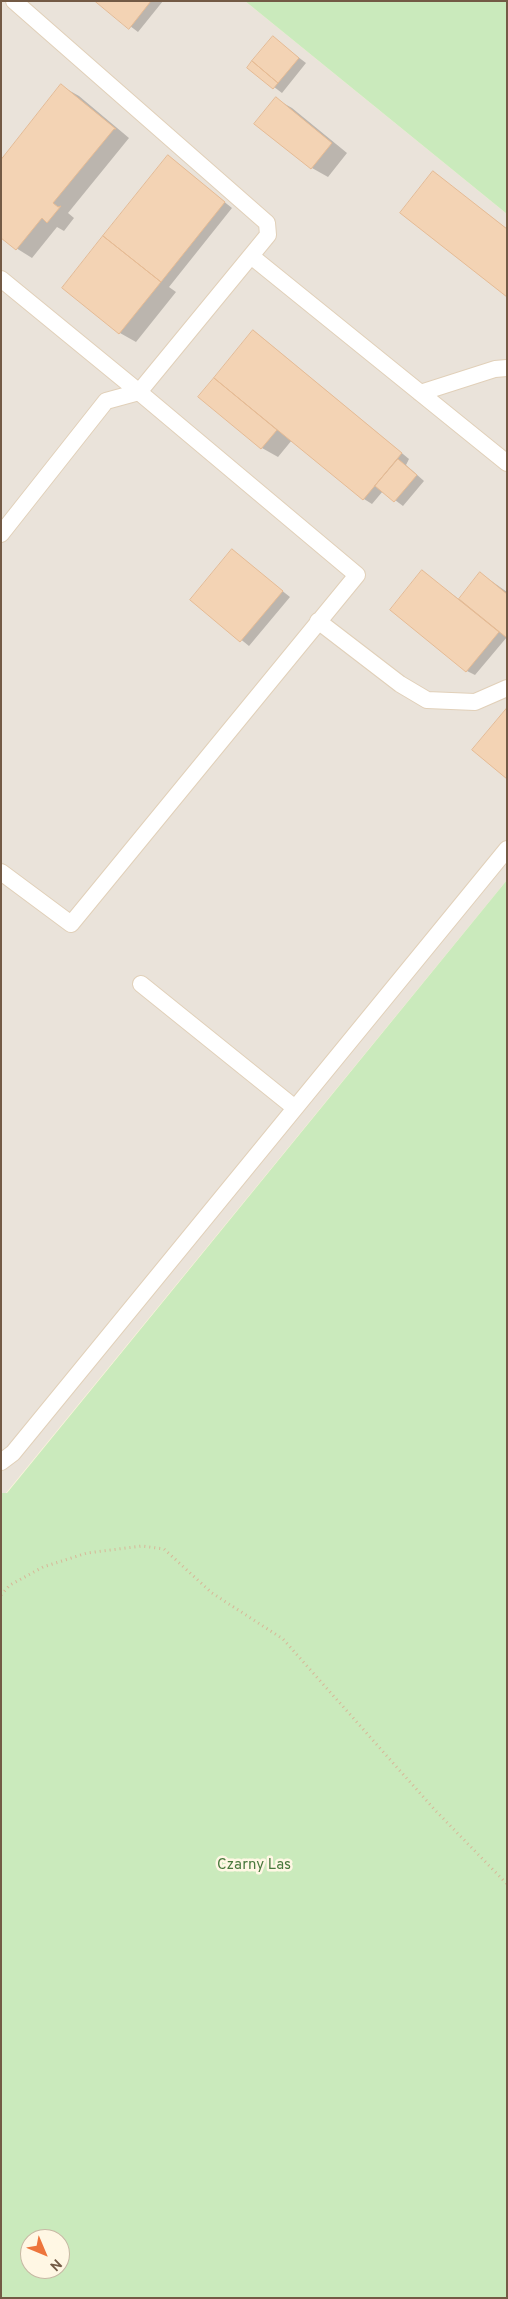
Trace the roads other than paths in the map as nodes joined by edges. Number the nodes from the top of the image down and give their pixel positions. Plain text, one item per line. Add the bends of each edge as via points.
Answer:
1 (14, 1) edge
2 (251, 256) junction
3 (1, 280) edge
4 (507, 368) edge
5 (139, 392) junction
6 (420, 393) junction
7 (507, 462) edge
8 (1, 534) edge
9 (318, 621) junction
10 (507, 688) edge
11 (507, 849) edge
12 (1, 872) edge
13 (141, 984) dead end
14 (295, 1108) junction
15 (1, 1462) edge

1 - 2 lane via 267,223 268,234
2 - 5 lane
2 - 6 lane
3 - 5 lane
4 - 6 lane via 494,369
5 - 8 lane via 106,401
5 - 9 lane via 357,575
6 - 7 lane
9 - 10 lane via 400,684 427,700 475,702
9 - 12 lane via 71,924
11 - 14 lane
13 - 14 lane
14 - 15 lane via 13,1454

